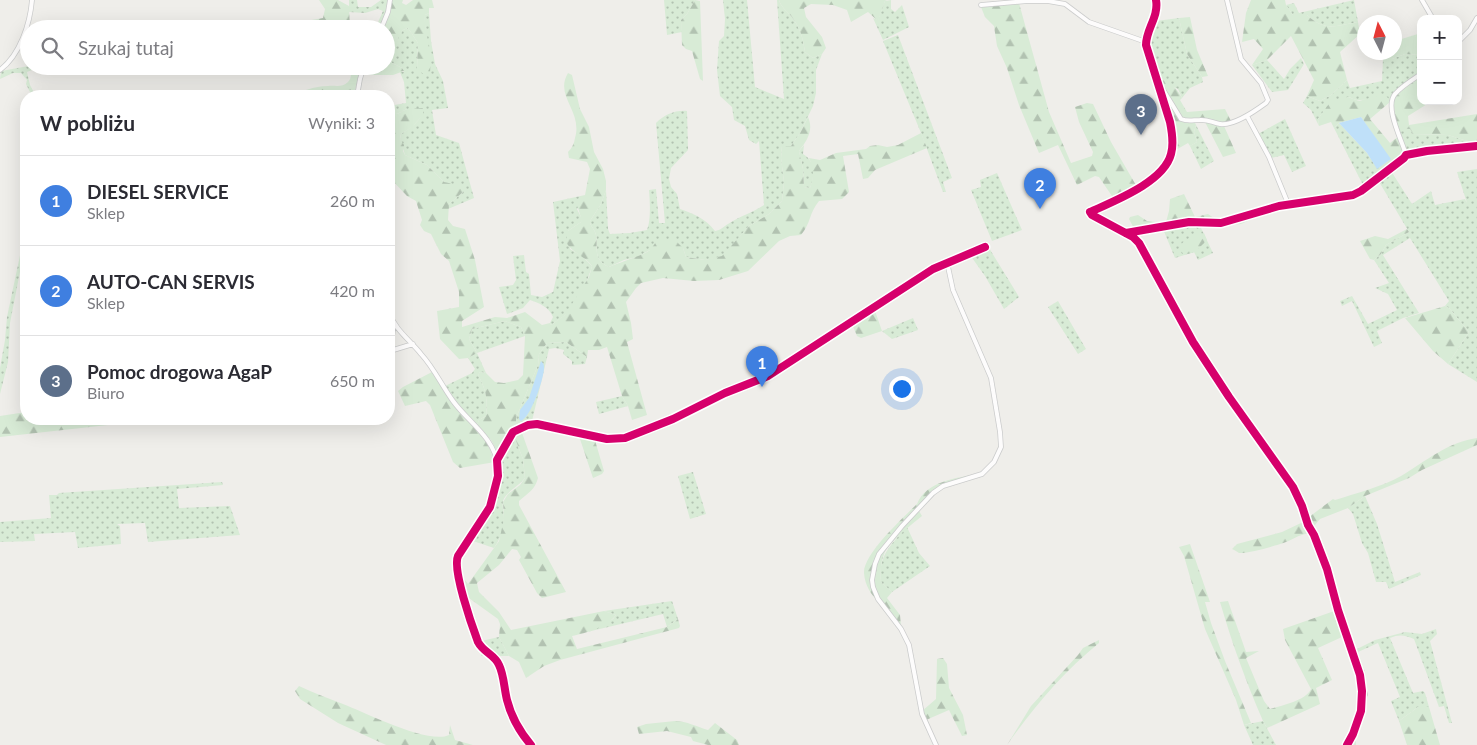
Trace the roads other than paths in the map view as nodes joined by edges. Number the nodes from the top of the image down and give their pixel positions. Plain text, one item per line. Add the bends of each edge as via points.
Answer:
1 (32, 0) edge
2 (390, 0) edge
3 (1156, 0) edge
4 (1227, 0) edge
5 (1422, 0) edge
6 (981, 5) dead end
7 (1431, 15) edge
8 (1477, 18) edge
9 (29, 20) edge
10 (385, 20) edge
11 (1462, 38) edge
12 (1146, 42) junction
13 (20, 43) edge
14 (0, 70) edge
15 (361, 75) edge
16 (1417, 77) edge
17 (1156, 79) junction
18 (358, 90) edge
19 (1247, 116) junction
20 (1477, 146) edge
21 (1406, 155) junction
22 (986, 247) dead end
23 (947, 262) junction
24 (395, 324) edge
25 (413, 344) junction
26 (395, 349) edge
27 (497, 460) junction
28 (531, 745) edge
29 (936, 745) edge
30 (1347, 745) edge

1 - 9 street
2 - 10 street
3 - 12 street via 1157,13
4 - 19 street via 1241,59 1261,83 1268,100
5 - 7 street
6 - 12 street via 1027,1 1065,4 1089,22
8 - 11 street
12 - 17 street
13 - 14 street
15 - 18 street
16 - 21 street via 1392,99 1394,122
17 - 19 street via 1181,119 1206,120 1221,125
17 - 30 street via 1171,129 1169,160 1142,186 1090,212 1139,243 1194,342 1293,487 1327,569 1360,675 1361,711
19 - 21 street via 1290,206 1353,195
20 - 21 street
22 - 23 street
23 - 27 street via 895,292 768,376 673,419 618,439 531,424 512,434
23 - 29 street via 953,290 991,378 1001,447 994,462 982,474 943,486 933,493 879,554 872,572 878,599 909,644 922,714
24 - 25 street
25 - 26 street
25 - 27 street via 457,407 484,435
27 - 28 street via 498,476 492,500 458,556 456,566 478,642 499,665 511,712

